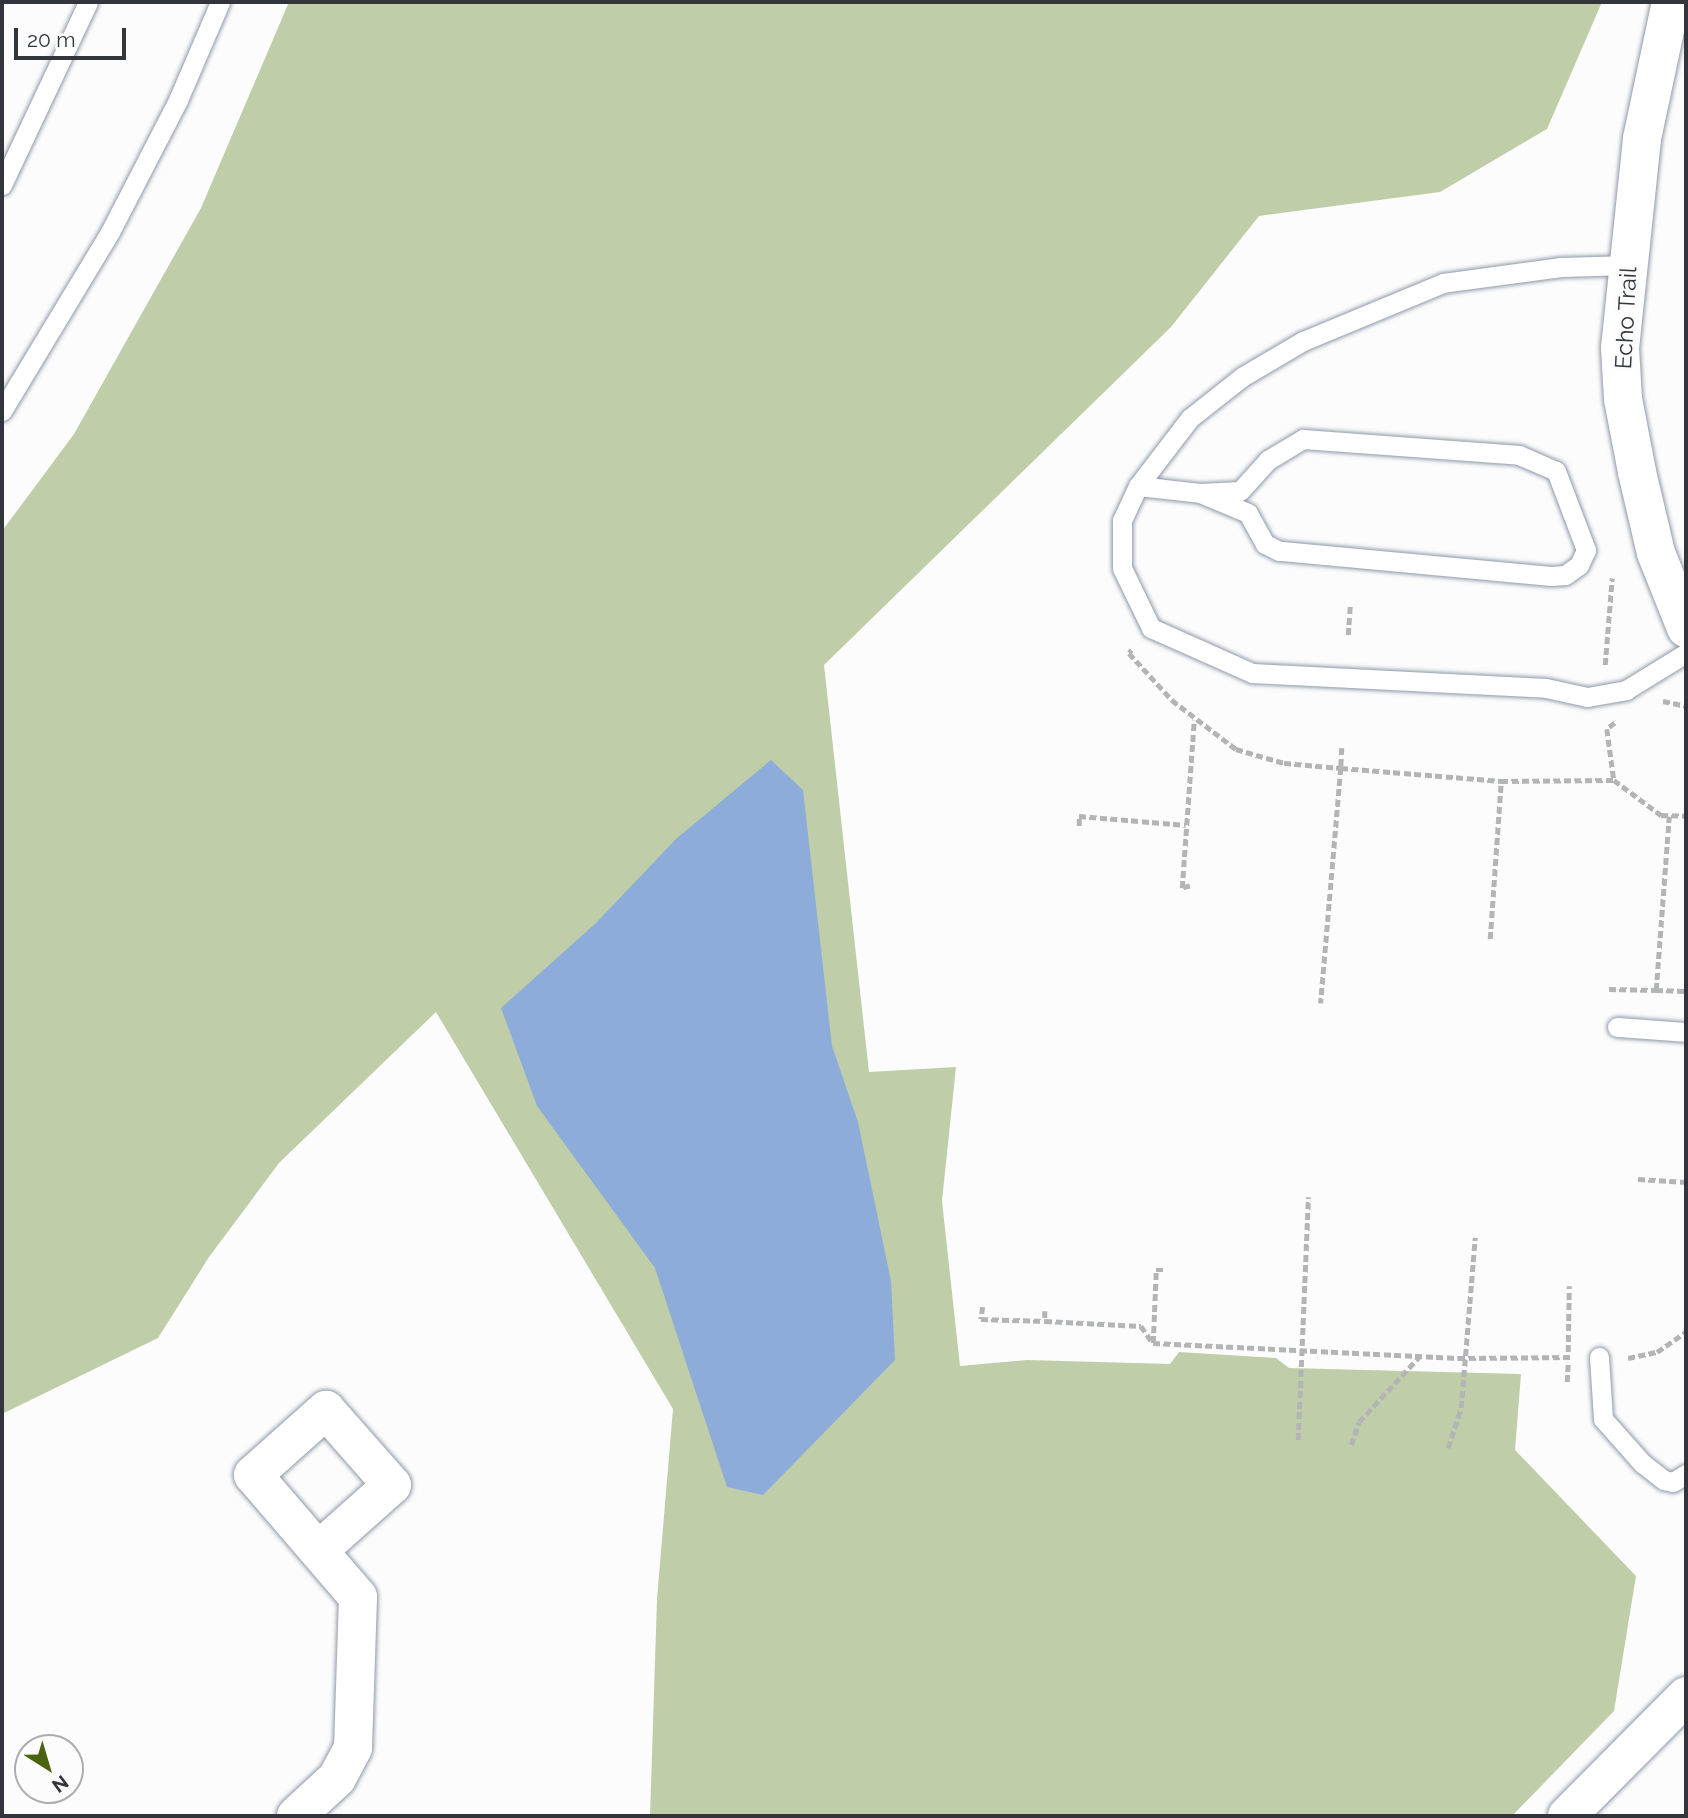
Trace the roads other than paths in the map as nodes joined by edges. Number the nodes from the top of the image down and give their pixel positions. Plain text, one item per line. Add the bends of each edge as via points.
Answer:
1 (88, 2) edge
2 (220, 2) edge
3 (1671, 2) edge
4 (2, 185) edge
5 (1629, 265) junction
6 (2, 411) edge
7 (1138, 486) junction
8 (1200, 493) junction
9 (1686, 628) edge
10 (1686, 653) edge
11 (1617, 1027) dead end
12 (1686, 1032) edge
13 (1599, 1357) road end
14 (1686, 1474) edge
15 (319, 1550) dead end
16 (1686, 1696) edge
17 (296, 1816) edge
18 (1567, 1816) edge

1 - 4 lane
2 - 6 lane via 178,100 110,232
3 - 5 street, Echo Trail via 1642,139
5 - 7 lane via 1561,267 1443,283 1303,341 1242,377 1190,418
5 - 9 street, Echo Trail via 1620,348 1623,399 1656,553
7 - 8 lane
7 - 10 lane via 1122,520 1122,568 1151,628 1252,673 1546,688 1587,696 1626,690
8 - 8 lane via 1248,513 1265,544 1279,551 1551,576 1565,575 1579,565 1586,550 1556,471 1519,455 1303,439 1268,460 1240,491
11 - 12 lane
13 - 14 lane via 1603,1419 1642,1463 1664,1480 1674,1482
15 - 17 street via 358,1597 353,1748 337,1778
16 - 18 street

